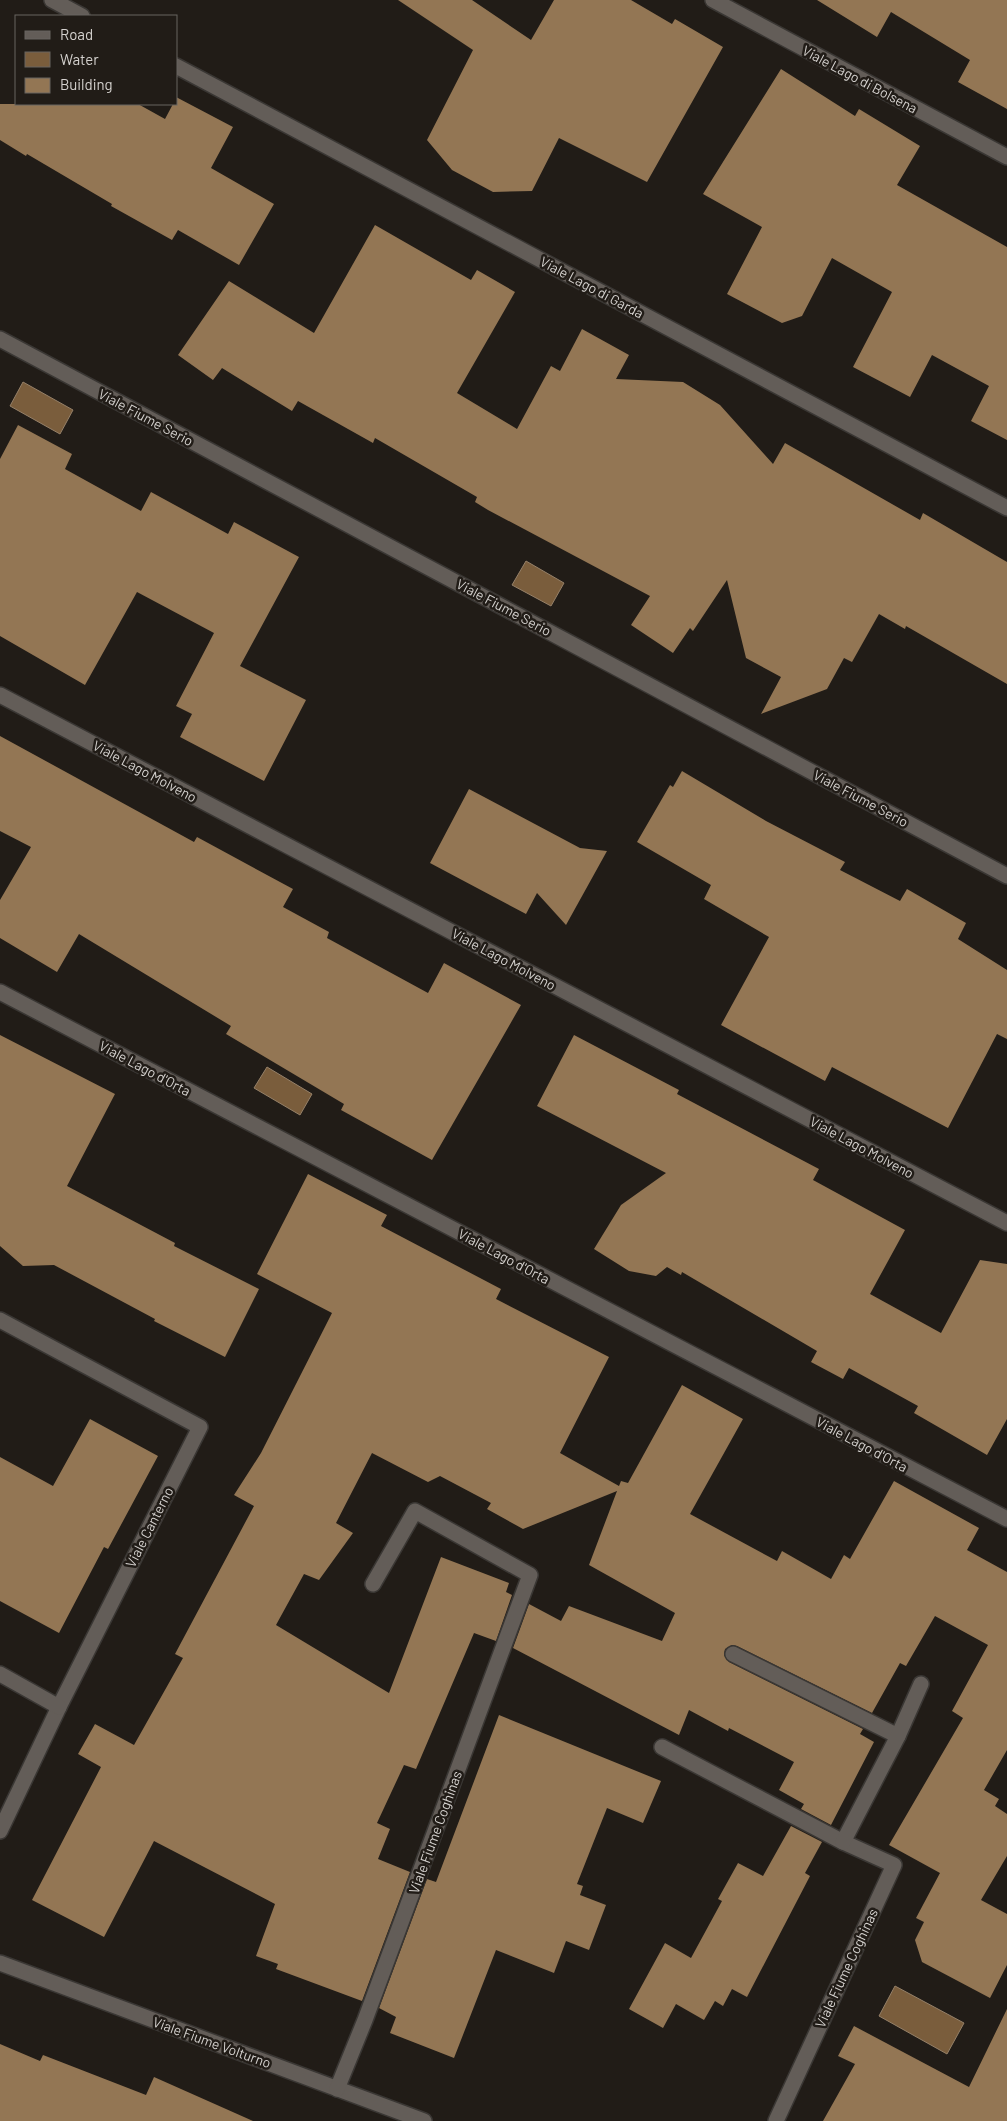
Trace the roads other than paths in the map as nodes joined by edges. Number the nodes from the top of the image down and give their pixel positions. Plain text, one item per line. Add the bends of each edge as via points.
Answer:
1 (52, 0) edge
2 (713, 0) edge
3 (80, 15) edge
4 (178, 67) edge
5 (1007, 157) edge
6 (0, 339) edge
7 (1007, 508) edge
8 (0, 695) edge
9 (1007, 876) edge
10 (0, 992) edge
11 (1007, 1223) edge
12 (0, 1320) edge
13 (1007, 1519) edge
14 (373, 1584) dead end
15 (733, 1654) dead end
16 (0, 1674) edge
17 (921, 1684) dead end
18 (59, 1707) junction
19 (898, 1736) junction
20 (662, 1747) dead end
21 (0, 1830) edge
22 (844, 1842) junction
23 (0, 1963) edge
24 (337, 2089) junction
25 (424, 2121) edge
26 (776, 2121) edge

1 - 3 street
2 - 5 street, Viale Lago di Bolsena
4 - 7 street, Viale Lago di Garda
6 - 9 street, Viale Fiume Serio
8 - 11 street, Viale Lago Molveno
10 - 13 street, Viale Lago d'Orta
12 - 18 street, Viale Canterno via 200,1426
14 - 24 street, Viale Fiume Coghinas via 415,1511 530,1575 369,2011
15 - 19 street
16 - 18 street
17 - 19 street
18 - 21 street, Viale Canterno
19 - 22 street
20 - 22 street, Viale Fiume Coghinas
22 - 26 street, Viale Fiume Coghinas via 894,1865
23 - 24 street, Viale Fiume Volturno
24 - 25 street, Viale Fiume Volturno

